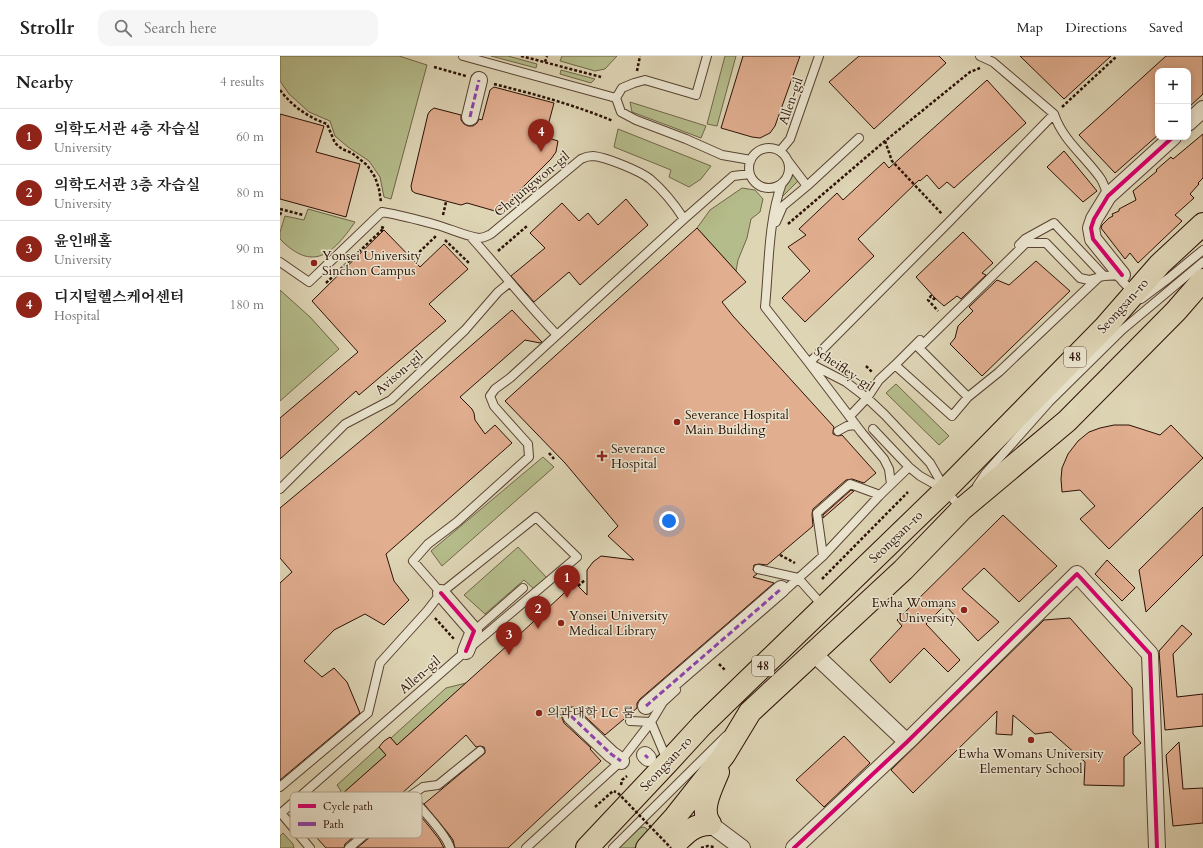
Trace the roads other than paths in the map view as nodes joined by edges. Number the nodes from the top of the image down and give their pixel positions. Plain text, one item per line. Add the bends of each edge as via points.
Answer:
1 (463, 56) edge
2 (707, 56) edge
3 (819, 56) edge
4 (980, 56) edge
5 (479, 80) road end
6 (616, 98) junction
7 (1203, 109) edge
8 (1054, 114) junction
9 (470, 117) dead end
10 (1191, 120) edge
11 (859, 138) dead end
12 (1169, 140) edge
13 (780, 151) junction
14 (751, 160) junction
15 (788, 161) junction
16 (750, 174) junction
17 (782, 183) junction
18 (807, 186) junction
19 (1108, 196) junction
20 (684, 219) junction
21 (1203, 224) edge
22 (771, 232) junction
23 (470, 236) junction
24 (1203, 250) edge
25 (280, 262) edge
26 (1203, 262) edge
27 (1122, 275) junction
28 (1101, 277) junction
29 (1203, 280) edge
30 (509, 283) junction
31 (1122, 308) junction
32 (1105, 327) junction
33 (557, 335) junction
34 (809, 363) junction
35 (894, 365) junction
36 (968, 397) junction
37 (867, 398) junction
38 (850, 416) junction
39 (856, 425) junction
40 (873, 430) dead end
41 (838, 431) dead end
42 (909, 467) junction
43 (891, 484) junction
44 (280, 489) edge
45 (945, 490) junction
46 (880, 495) junction
47 (962, 509) junction
48 (823, 556) junction
49 (758, 569) dead end
50 (798, 578) junction
51 (523, 588) dead end
52 (781, 589) dead end
53 (441, 593) junction
54 (824, 607) junction
55 (474, 631) junction
56 (466, 651) junction
57 (813, 653) junction
58 (646, 706) dead end
59 (750, 712) junction
60 (571, 716) dead end
61 (630, 721) dead end
62 (651, 722) junction
63 (907, 742) junction
64 (480, 751) dead end
65 (724, 755) junction
66 (621, 761) junction
67 (668, 762) junction
68 (280, 788) edge
69 (305, 792) edge
70 (416, 792) edge
71 (290, 805) edge
72 (422, 810) edge
73 (280, 814) edge
74 (675, 817) junction
75 (710, 824) junction
76 (290, 825) edge
77 (301, 838) edge
78 (361, 838) edge
79 (310, 848) edge
80 (349, 848) edge
81 (450, 848) edge
82 (526, 848) edge
83 (587, 848) edge
84 (613, 848) edge
85 (647, 848) edge
86 (663, 848) edge
87 (671, 848) edge
88 (742, 848) edge
89 (794, 848) edge
90 (1157, 848) edge

1 - 6 lane
2 - 6 lane via 696,95 646,80 622,88
3 - 13 lane, Allen-gil via 790,139
4 - 8 lane via 993,62
5 - 9 street
6 - 14 lane via 621,112 636,120 722,155
7 - 10 street
8 - 19 lane via 1064,136 1102,180
8 - 34 lane
11 - 18 lane
12 - 19 street
13 - 14 lane via 773,148 760,150
13 - 15 lane
14 - 16 lane
15 - 17 lane via 789,173
15 - 18 lane
16 - 17 lane via 753,180 764,187 770,188
16 - 20 lane via 733,176
17 - 22 lane, Scheifley-gil
18 - 22 lane via 783,206
19 - 27 street via 1094,218 1091,228 1093,240
20 - 23 lane, Chejungwon-gil via 675,205 649,179 614,162 586,156 491,234 481,238
20 - 33 lane
21 - 31 main road, Seongsan-ro / 48 via 1160,264
22 - 34 lane, Scheifley-gil via 766,307
23 - 25 lane via 382,212 309,282
23 - 30 lane
24 - 32 lane
26 - 47 lane via 1122,330 1049,402 985,474
27 - 28 lane
27 - 31 lane via 1122,281 1128,287
28 - 35 lane via 1054,224 1025,239
28 - 36 lane via 999,372
28 - 36 lane via 1089,280 1080,278 1046,243 1026,243 919,348
29 - 47 main road, Seongsan-ro / 48 via 1176,311 1067,421
30 - 33 lane
30 - 44 lane, Avison-gil via 465,330 391,400 345,424
31 - 32 main road, Seongsan-ro / 48
32 - 45 main road, Seongsan-ro / 48
33 - 53 lane via 490,396 494,406 528,444 529,457 457,522 428,544 413,561
34 - 37 lane, Scheifley-gil via 846,382
34 - 38 lane
35 - 36 lane via 952,416
35 - 37 lane via 879,380
37 - 38 lane
37 - 45 lane, Scheifley-gil via 930,463
38 - 39 lane
39 - 41 lane
39 - 43 lane via 884,459 889,469
40 - 42 lane
42 - 43 lane
42 - 45 lane
43 - 46 lane
45 - 47 lane
45 - 54 main road, Seongsan-ro / 48
46 - 48 lane
46 - 48 lane via 850,484 817,513
47 - 57 main road, Seongsan-ro / 48 via 903,570
48 - 50 lane
49 - 50 lane
50 - 54 lane
50 - 62 lane via 663,702
51 - 55 lane
52 - 58 street via 706,651
53 - 55 street
53 - 56 lane, Allen-gil via 536,517 577,557
53 - 68 lane via 380,663 368,713
54 - 67 main road, Seongsan-ro / 48 via 702,725
55 - 56 street
56 - 69 lane, Allen-gil
57 - 59 main road, Seongsan-ro / 48
57 - 63 street
59 - 65 main road, Seongsan-ro / 48
59 - 84 lane
60 - 66 street
61 - 62 lane
62 - 66 lane
62 - 67 lane
63 - 89 street
63 - 90 street via 1077,574 1150,654
64 - 70 lane via 438,785 423,787
65 - 74 main road, Seongsan-ro / 48
65 - 75 main road via 706,808
66 - 82 lane
67 - 83 main road, Seongsan-ro / 48
71 - 73 lane, Allen-gil
72 - 81 lane via 441,832
73 - 76 lane
74 - 85 main road, Seongsan-ro / 48
74 - 86 main road
75 - 87 main road via 692,828
75 - 88 street
77 - 79 lane
78 - 80 lane

